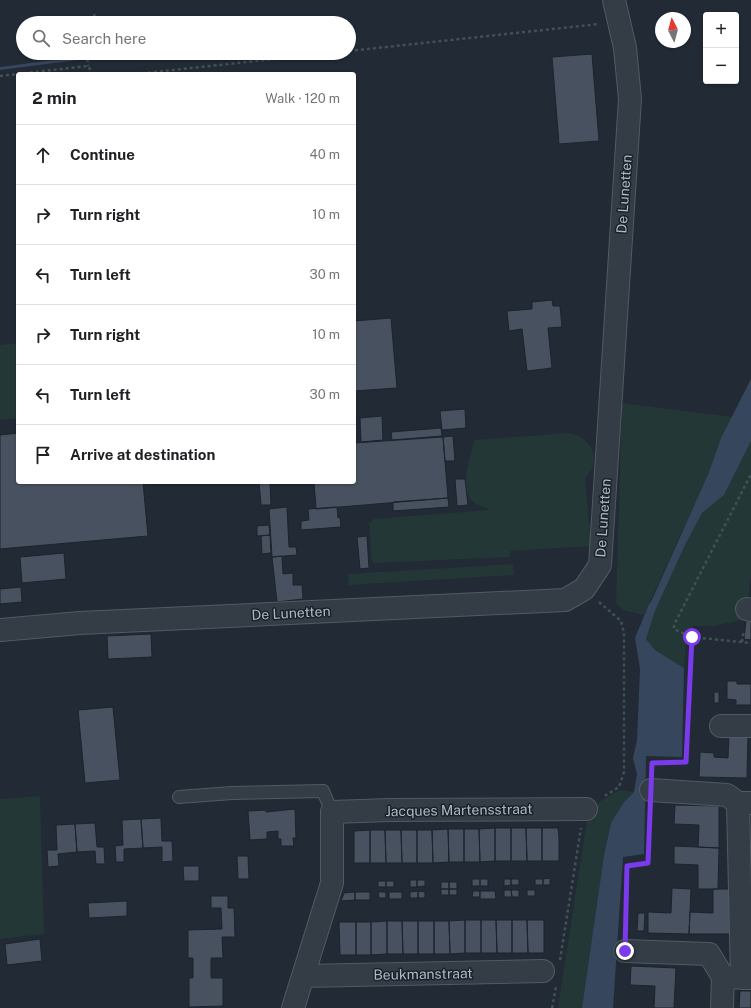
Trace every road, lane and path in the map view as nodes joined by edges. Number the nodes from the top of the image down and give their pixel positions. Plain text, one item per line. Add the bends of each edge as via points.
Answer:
1 (614, 0) edge
2 (95, 12) dead end
3 (94, 16) edge
4 (619, 22) junction
5 (356, 50) edge
6 (88, 60) edge
7 (265, 60) edge
8 (88, 66) junction
9 (35, 72) edge
10 (91, 72) edge
11 (154, 72) edge
12 (16, 74) edge
13 (0, 76) edge
14 (751, 474) edge
15 (0, 630) edge
16 (692, 637) junction
17 (751, 643) edge
18 (721, 726) dead end
19 (751, 726) edge
20 (651, 790) junction
21 (179, 797) dead end
22 (745, 803) edge
23 (586, 808) dead end
24 (332, 812) junction
25 (625, 951) joint
26 (543, 971) dead end
27 (304, 976) junction
28 (738, 977) edge
29 (293, 1008) edge
30 (722, 1008) edge

1 - 4 street, De Lunetten
2 - 3 path
4 - 5 path
4 - 15 street, De Lunetten via 625,48 630,99 600,565 584,589 565,600 80,622
6 - 8 path
7 - 11 path
8 - 9 path
8 - 10 path
12 - 13 path
14 - 16 path via 674,625 674,629
16 - 17 path
16 - 20 path via 686,762 652,763
18 - 19 street
20 - 22 street via 727,795
20 - 25 path via 648,863 627,866
21 - 24 lane via 323,791
22 - 28 street
23 - 24 street, Jacques Martensstraat
24 - 27 street via 332,884
25 - 28 street via 709,954
26 - 27 street, Beukmanstraat
27 - 29 street
28 - 30 street

